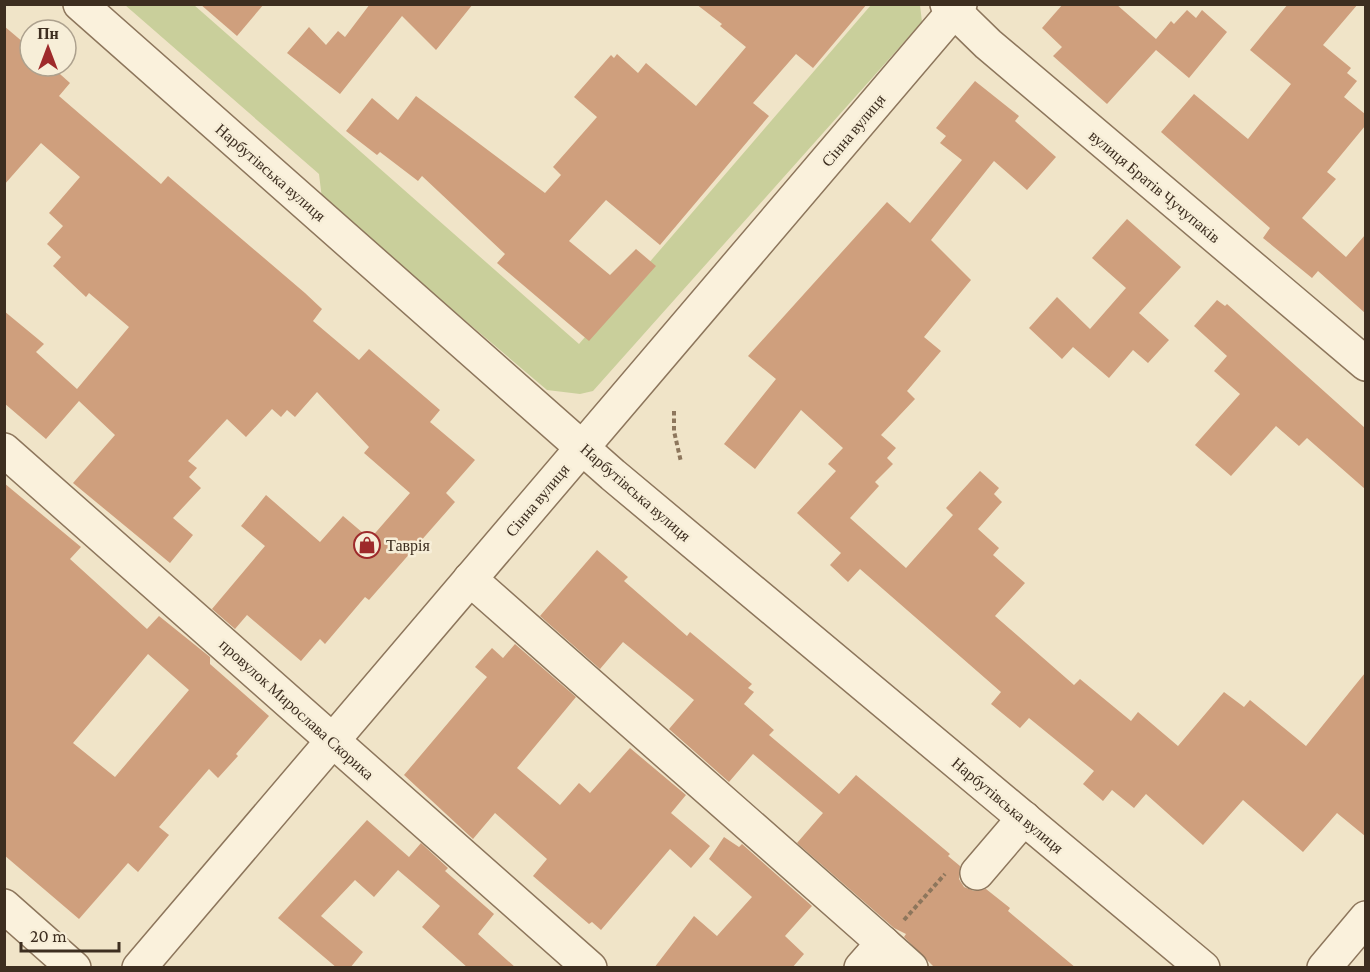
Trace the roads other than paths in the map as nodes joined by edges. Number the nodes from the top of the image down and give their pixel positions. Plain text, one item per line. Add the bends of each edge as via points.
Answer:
1 (80, 4) edge
2 (953, 7) edge
3 (1365, 364) edge
4 (584, 446) junction
5 (4, 450) edge
6 (470, 579) junction
7 (332, 740) junction
8 (1024, 818) junction
9 (964, 870) road end
10 (4, 906) edge
11 (1365, 918) edge
12 (883, 943) junction
13 (74, 968) edge
14 (139, 968) edge
15 (590, 968) edge
16 (861, 968) edge
17 (911, 968) edge
18 (1203, 968) edge
19 (1324, 968) edge

1 - 4 street, Нарбутівська вулиця
2 - 3 street, вулиця Братів Чучупаків via 988,44
2 - 4 street, Сінна вулиця
4 - 6 street, Сінна вулиця
4 - 8 street, Нарбутівська вулиця via 613,475
5 - 7 street, провулок Мирослава Скорика
6 - 7 street, Сінна вулиця
6 - 12 street
7 - 14 street, Сінна вулиця
7 - 15 street, провулок Мирослава Скорика
8 - 9 street
8 - 18 street, Нарбутівська вулиця
10 - 13 street
11 - 19 street
12 - 16 street
12 - 17 street

